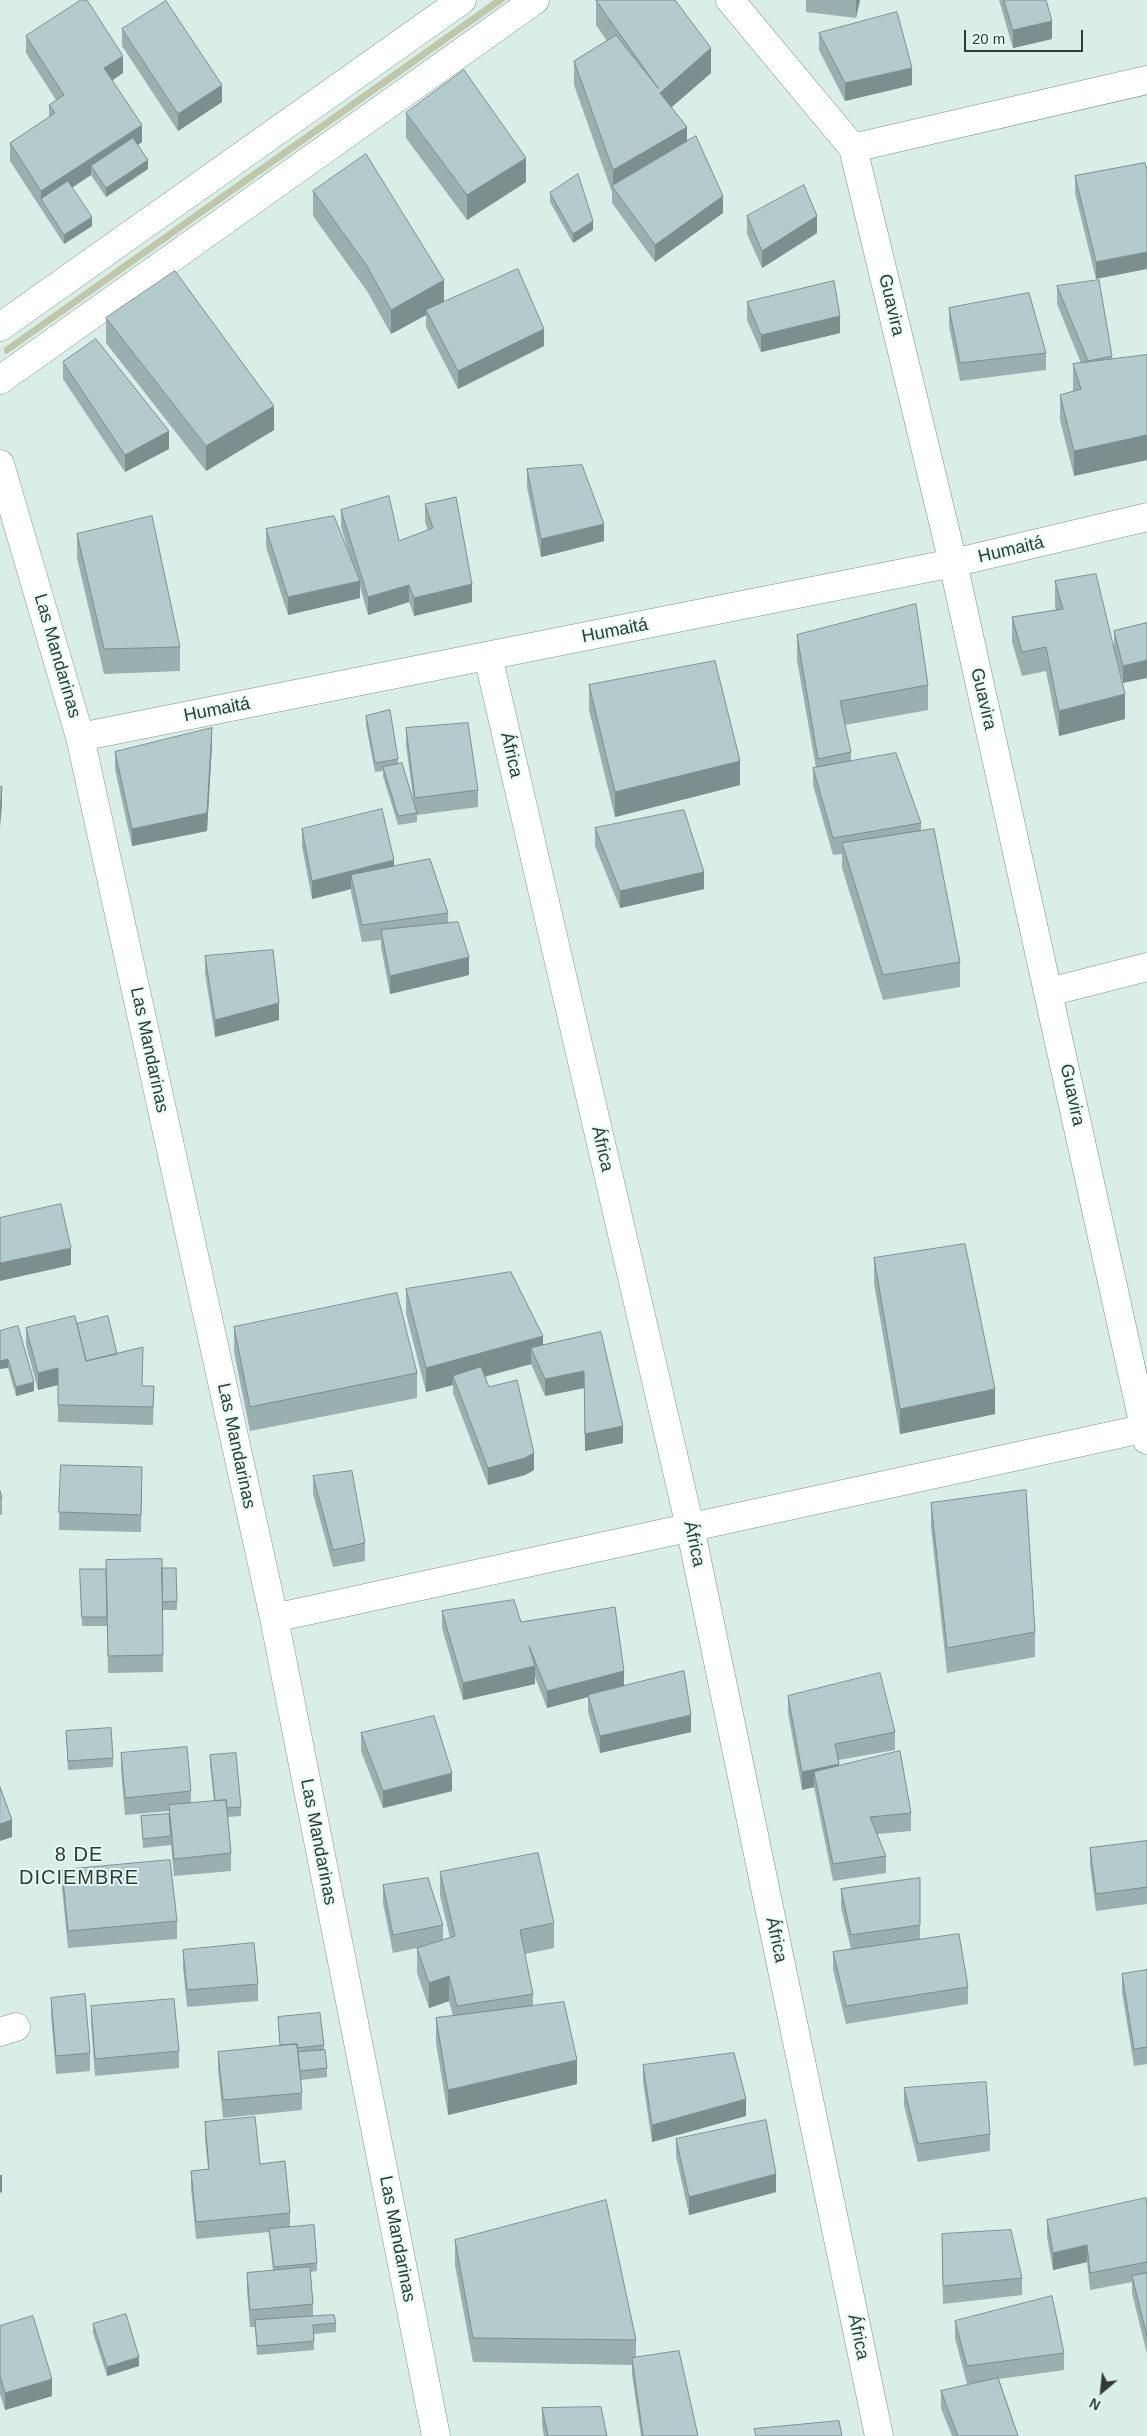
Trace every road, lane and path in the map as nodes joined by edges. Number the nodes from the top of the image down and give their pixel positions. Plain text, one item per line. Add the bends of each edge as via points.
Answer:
1 (462, 0) edge
2 (535, 0) edge
3 (730, 0) edge
4 (1147, 80) edge
5 (853, 148) junction
6 (0, 327) edge
7 (0, 380) edge
8 (0, 464) edge
9 (1147, 517) edge
10 (952, 564) junction
11 (488, 656) junction
12 (80, 737) junction
13 (1147, 967) edge
14 (1049, 992) junction
15 (1146, 1432) edge
16 (690, 1526) junction
17 (274, 1618) junction
18 (436, 2436) edge
19 (878, 2436) edge

1 - 6 street
2 - 7 street
3 - 5 street, Guavira
4 - 5 street
5 - 10 street, Guavira
8 - 12 street, Las Mandarinas
9 - 10 street, Humaitá
10 - 11 street, Humaitá
10 - 14 street, Guavira
11 - 12 street, Humaitá
11 - 16 street, África
12 - 17 street, Las Mandarinas
13 - 14 street
14 - 15 street, Guavira
15 - 16 street
16 - 17 street
16 - 19 street, África
17 - 18 street, Las Mandarinas

